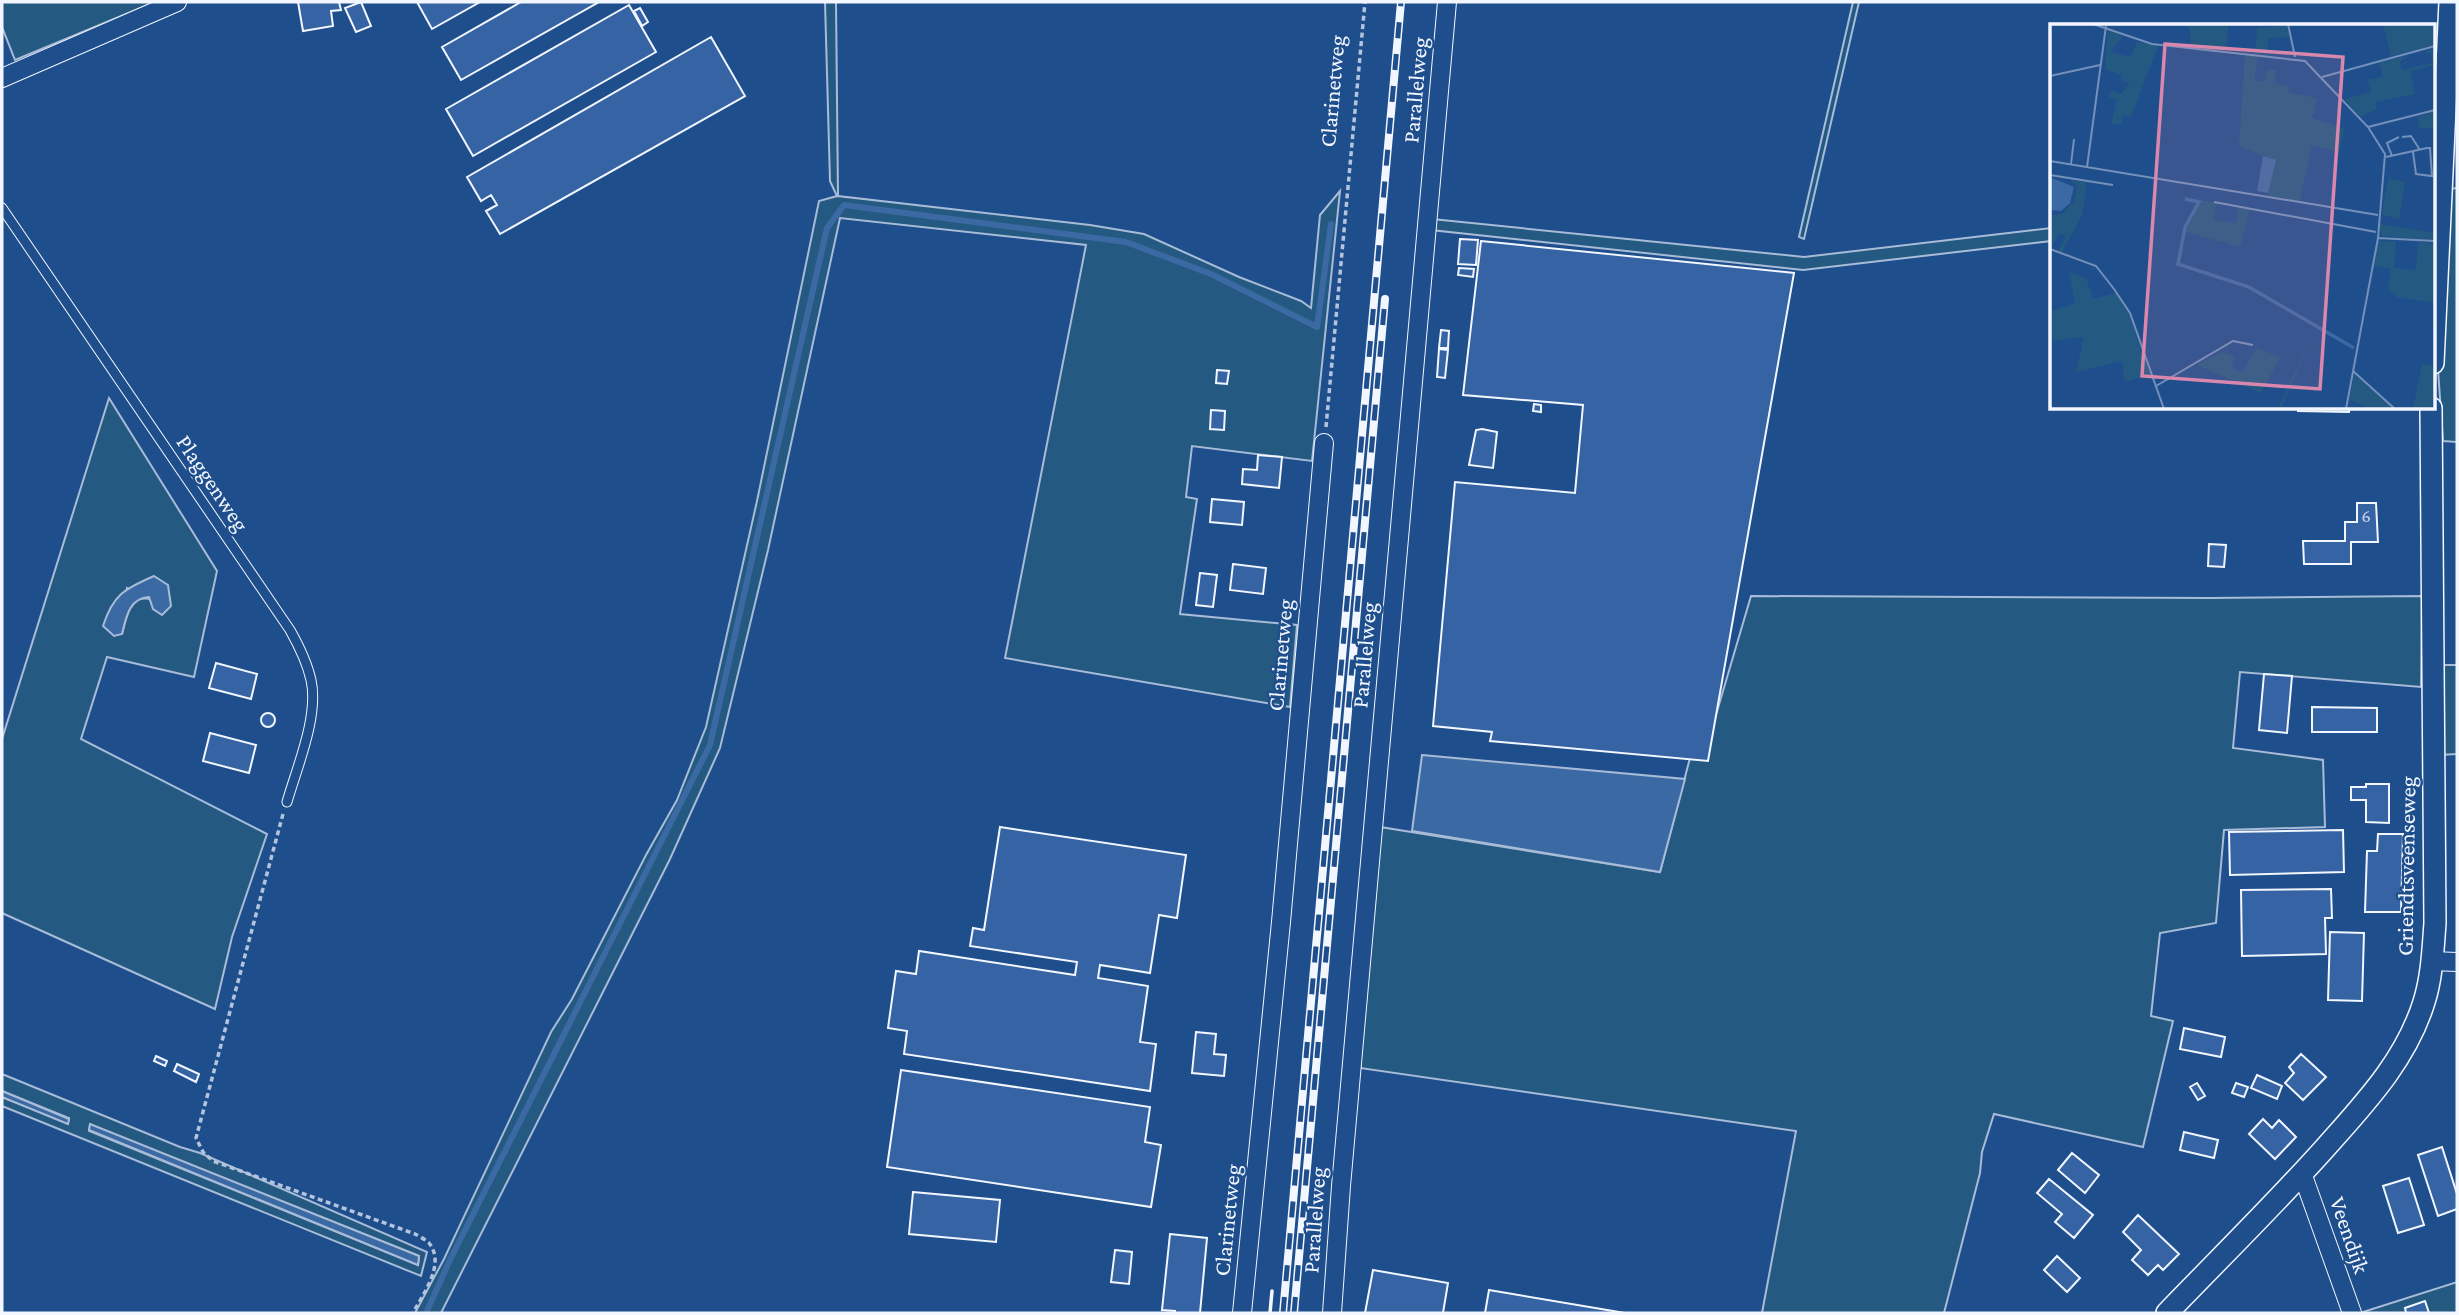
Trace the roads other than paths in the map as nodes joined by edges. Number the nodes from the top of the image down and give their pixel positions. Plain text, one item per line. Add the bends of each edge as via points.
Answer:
1 (177, 2) edge
2 (1447, 2) edge
3 (2450, 2) edge
4 (2, 78) edge
5 (2, 208) edge
6 (2434, 342) edge
7 (2431, 410) edge
8 (1324, 443) road end
9 (287, 802) road end
10 (2432, 961) junction
11 (2457, 962) edge
12 (2302, 1173) junction
13 (1242, 1313) edge
14 (1332, 1313) edge
15 (2167, 1313) edge
16 (2352, 1313) edge

1 - 4 street
2 - 14 street, Parallelweg
3 - 6 street
5 - 9 lane, Plaggenweg via 304,655 313,704
7 - 10 street, Griendtsveenseweg
8 - 13 street, Clarinetweg
10 - 11 street
10 - 12 street, Griendtsveenseweg via 2424,1003 2382,1084
12 - 15 street, Griendtsveenseweg
12 - 16 street, Veendijk

